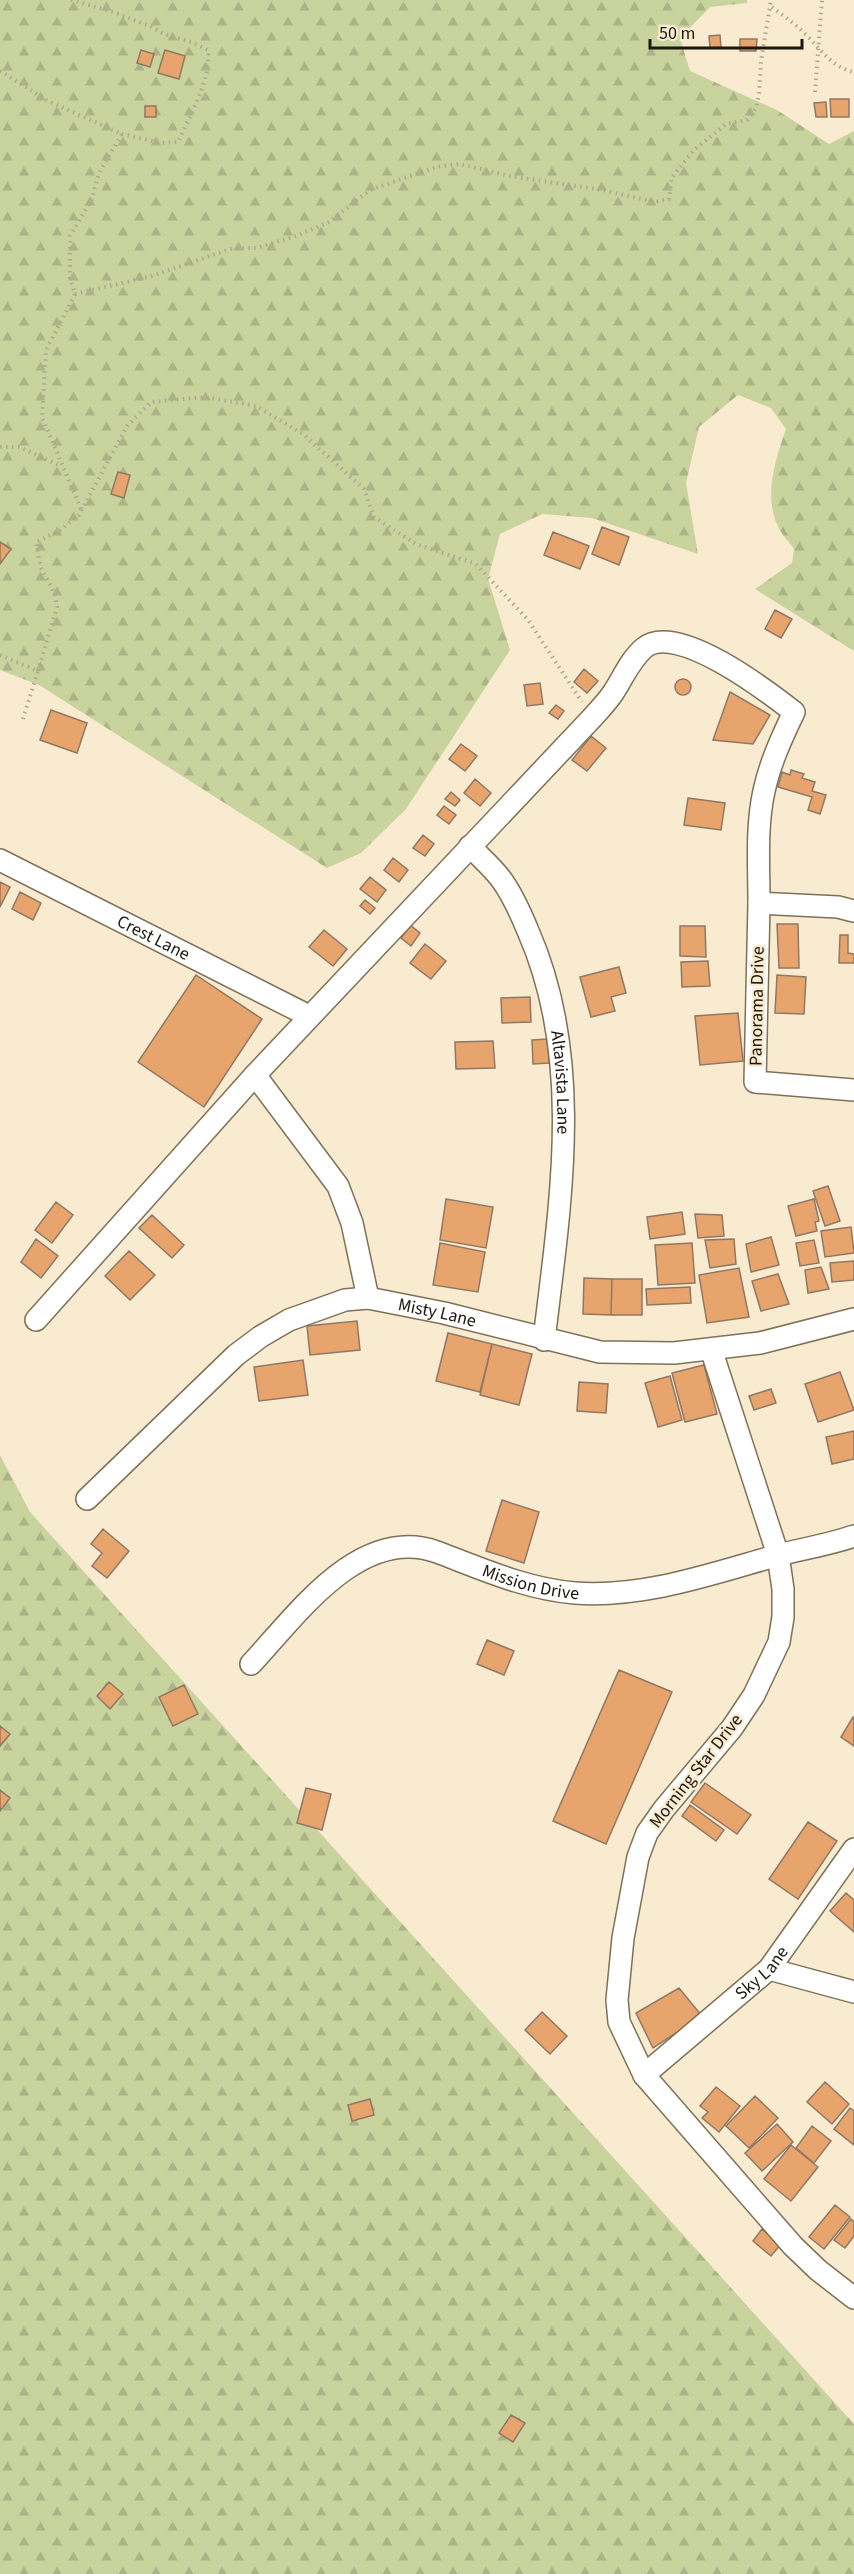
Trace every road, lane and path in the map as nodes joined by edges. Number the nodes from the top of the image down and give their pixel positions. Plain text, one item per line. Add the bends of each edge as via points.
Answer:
1 (71, 0) edge
2 (771, 0) edge
3 (822, 0) edge
4 (772, 7) junction
5 (820, 49) junction
6 (0, 71) edge
7 (854, 72) edge
8 (815, 92) dead end
9 (122, 134) junction
10 (75, 294) junction
11 (0, 447) edge
12 (62, 466) junction
13 (81, 510) junction
14 (0, 655) edge
15 (38, 670) junction
16 (592, 718) junction
17 (23, 719) dead end
18 (470, 846) junction
19 (0, 860) edge
20 (759, 903) junction
21 (854, 911) edge
22 (309, 1016) junction
23 (255, 1075) junction
24 (854, 1090) edge
25 (368, 1298) junction
26 (854, 1319) edge
27 (36, 1320) dead end
28 (544, 1340) junction
29 (711, 1349) junction
30 (87, 1499) dead end
31 (854, 1536) edge
32 (778, 1555) junction
33 (251, 1664) dead end
34 (854, 1849) edge
35 (769, 1970) junction
36 (854, 1992) edge
37 (644, 2075) junction
38 (854, 2298) edge

1 - 9 path via 113,12 208,50 209,64 178,142 161,143
2 - 4 path
3 - 5 path
4 - 5 path
4 - 10 path via 760,61 756,108 747,120 726,124 694,150 672,177 669,200 654,202 460,164 436,167 370,190 329,222 296,236 256,248 233,248 152,276
5 - 7 path via 831,62
5 - 8 path
6 - 9 path via 48,101
9 - 10 path via 70,236 70,278
10 - 12 path via 46,350 43,386 42,417
11 - 12 path via 19,447
12 - 13 path
13 - 15 path via 59,531 36,542 41,568 57,607
13 - 16 path via 127,426 151,402 205,397 255,406 303,434 337,463 364,489 374,517 416,544 476,564 528,620
14 - 15 path
15 - 17 path
16 - 18 street
16 - 20 street via 636,656 659,641 675,642 743,674 794,712 764,793
18 - 22 street
18 - 28 street, Altavista Lane via 501,878 516,904 545,975 556,1023 562,1071 563,1144
19 - 22 street, Crest Lane
20 - 21 street
20 - 24 street, Panorama Drive via 755,1082
22 - 23 street
23 - 25 street via 338,1186 352,1223
23 - 27 street
25 - 28 street, Misty Lane via 444,1313
25 - 30 street, Misty Lane via 319,1308 260,1337 236,1355
26 - 29 street, Misty Lane via 760,1343
28 - 29 street, Misty Lane via 600,1352
29 - 32 street, Morning Star Drive
31 - 32 street, Mission Drive
32 - 33 street, Mission Drive via 685,1581 633,1590 575,1593 540,1588 422,1547 404,1547 369,1555 339,1572
32 - 37 street, Morning Star Drive via 783,1617 779,1642 768,1669 732,1728 647,1833 638,1857 623,1938 617,2000 619,2022
34 - 35 street, Sky Lane
35 - 36 street
35 - 37 street, Sky Lane
37 - 38 street, Morning Star Drive via 793,2246

